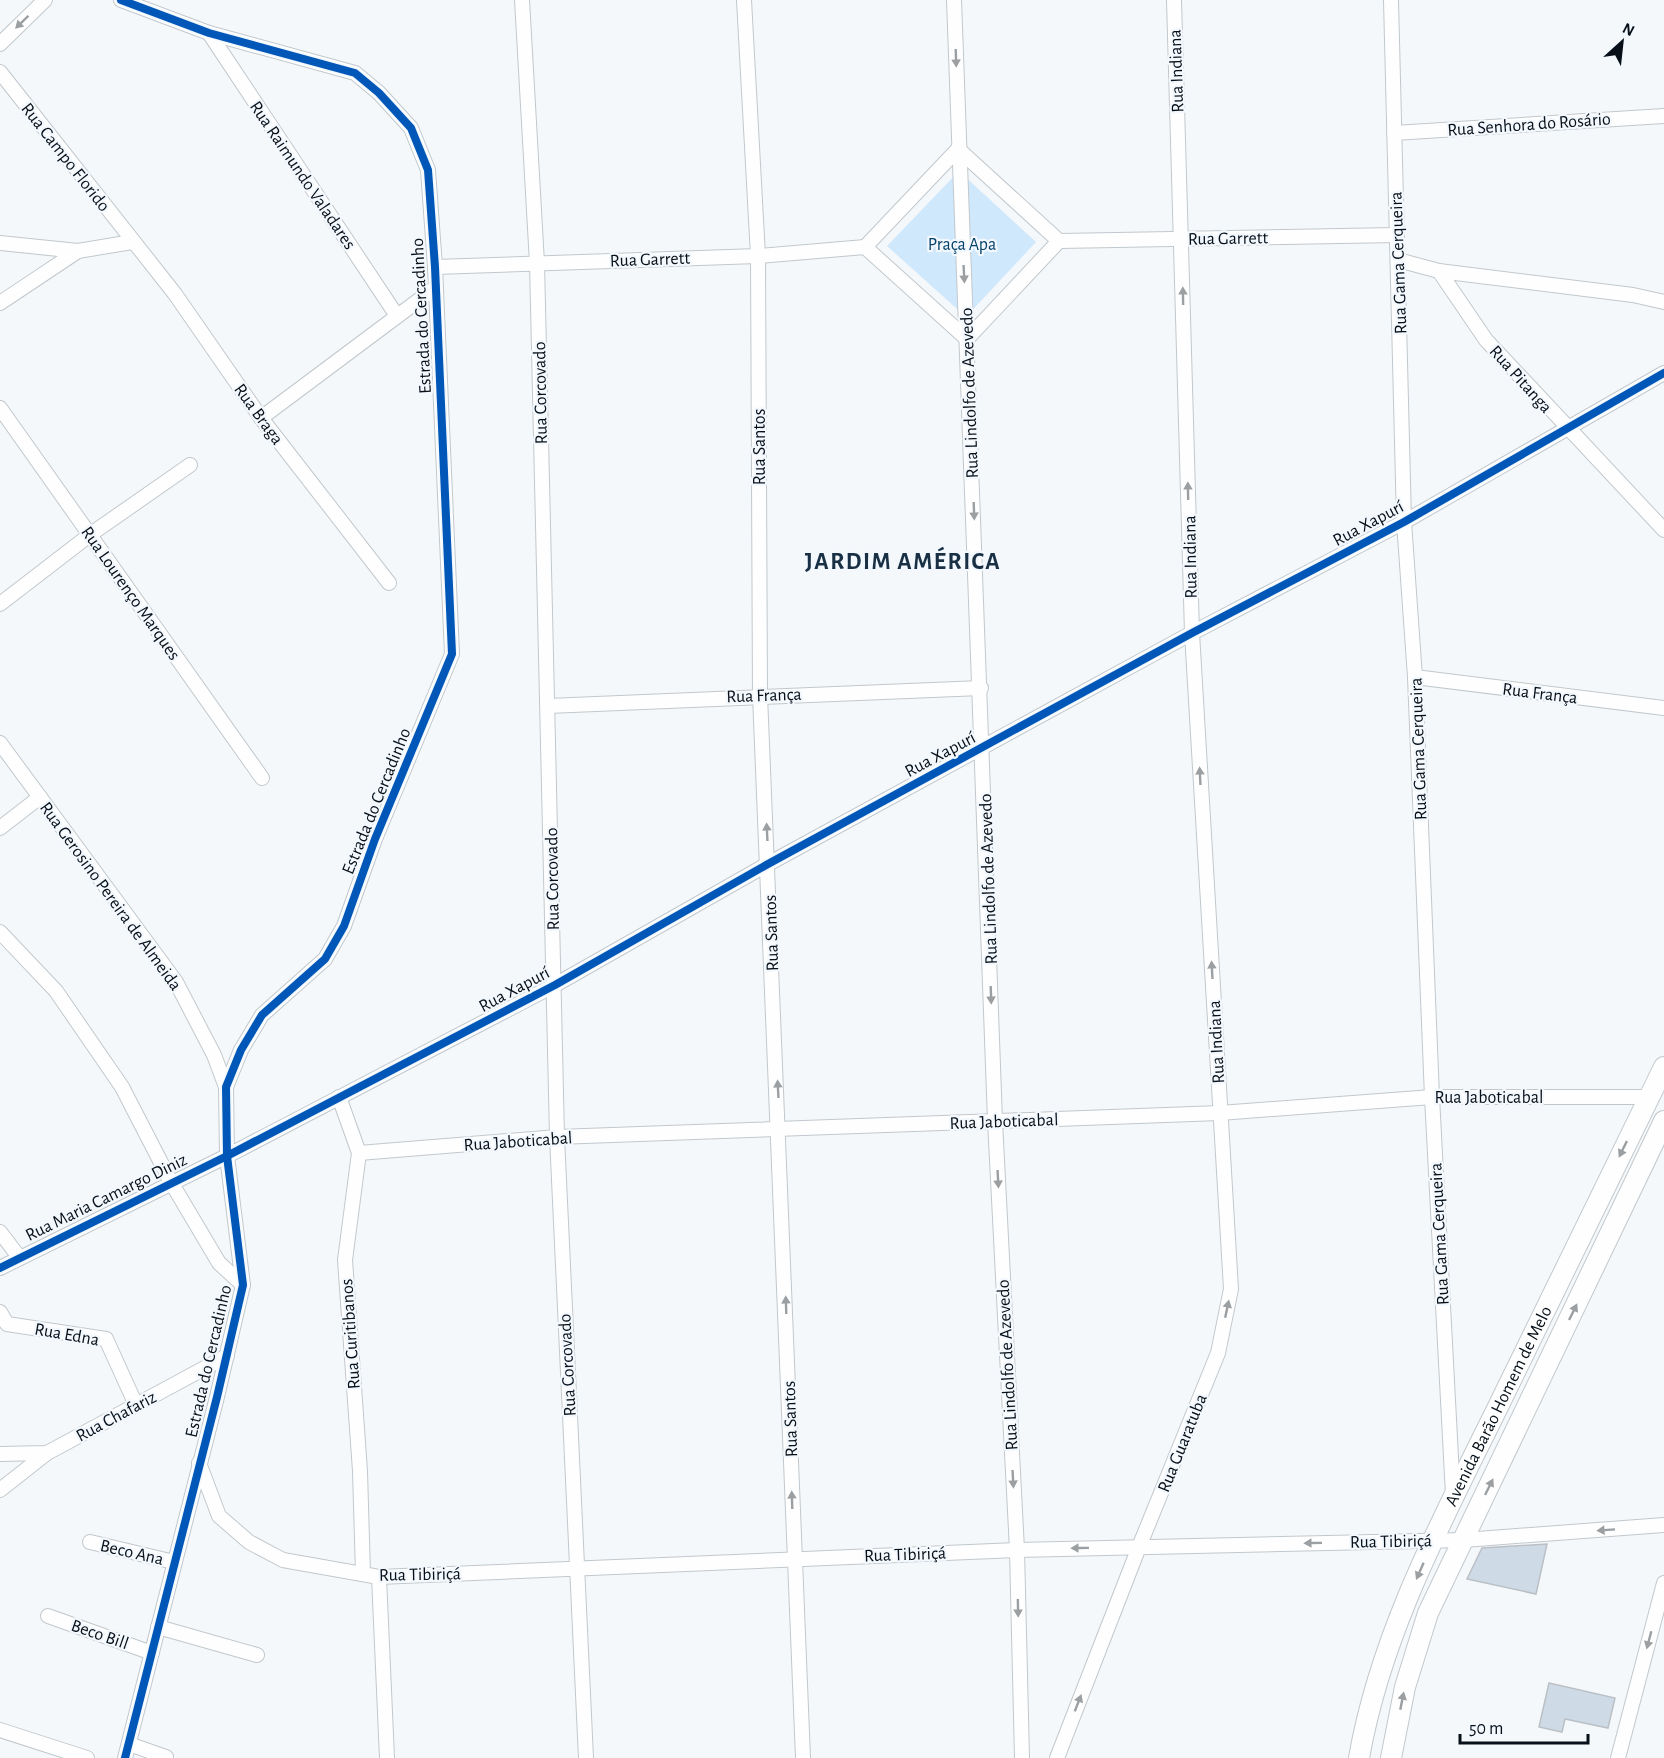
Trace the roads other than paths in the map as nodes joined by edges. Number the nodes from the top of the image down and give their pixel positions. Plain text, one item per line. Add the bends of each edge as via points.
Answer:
1 (45, 0) edge
2 (122, 0) edge
3 (522, 0) edge
4 (744, 0) edge
5 (954, 0) edge
6 (1174, 0) edge
7 (1391, 0) edge
8 (209, 33) junction
9 (0, 44) edge
10 (0, 72) edge
11 (1664, 116) edge
12 (1394, 133) junction
13 (958, 148) junction
14 (1397, 235) junction
15 (1182, 239) junction
16 (1059, 241) junction
17 (132, 242) junction
18 (0, 243) edge
19 (865, 247) junction
20 (78, 251) junction
21 (758, 256) junction
22 (1398, 260) junction
23 (537, 263) junction
24 (435, 267) junction
25 (1439, 271) junction
26 (435, 288) junction
27 (1664, 302) edge
28 (0, 303) edge
29 (397, 316) junction
30 (967, 339) junction
31 (1664, 374) edge
32 (0, 408) edge
33 (261, 418) junction
34 (1567, 429) junction
35 (190, 465) dead end
36 (1404, 522) junction
37 (1664, 530) edge
38 (91, 534) junction
39 (389, 583) dead end
40 (0, 604) edge
41 (1192, 633) junction
42 (1415, 677) junction
43 (981, 688) junction
44 (760, 695) junction
45 (548, 706) junction
46 (1664, 708) edge
47 (0, 743) edge
48 (983, 747) junction
49 (262, 778) dead end
50 (40, 797) junction
51 (0, 828) edge
52 (768, 864) junction
53 (0, 932) edge
54 (555, 985) junction
55 (1664, 1067) edge
56 (226, 1087) junction
57 (339, 1097) junction
58 (1432, 1097) junction
59 (1649, 1097) junction
60 (1220, 1113) junction
61 (995, 1121) junction
62 (1664, 1121) edge
63 (779, 1130) junction
64 (557, 1137) junction
65 (359, 1153) junction
66 (227, 1156) junction
67 (171, 1182) junction
68 (0, 1232) edge
69 (19, 1257) junction
70 (0, 1268) edge
71 (243, 1285) junction
72 (0, 1312) edge
73 (227, 1356) junction
74 (136, 1405) junction
75 (47, 1453) junction
76 (0, 1455) edge
77 (199, 1462) junction
78 (0, 1490) edge
79 (1453, 1498) junction
80 (1664, 1525) edge
81 (1434, 1539) junction
82 (1464, 1540) junction
83 (90, 1542) dead end
84 (1139, 1547) junction
85 (1017, 1550) junction
86 (794, 1559) junction
87 (174, 1562) junction
88 (577, 1568) junction
89 (363, 1574) junction
90 (380, 1577) junction
91 (1664, 1583) edge
92 (48, 1616) dead end
93 (158, 1627) junction
94 (152, 1653) junction
95 (257, 1655) dead end
96 (0, 1730) edge
97 (129, 1744) junction
98 (166, 1757) edge
99 (87, 1758) edge
100 (125, 1758) edge
101 (387, 1758) edge
102 (586, 1758) edge
103 (803, 1758) edge
104 (1022, 1758) edge
105 (1057, 1758) edge
106 (1359, 1758) edge
107 (1391, 1758) edge
108 (1618, 1758) edge

1 -> 9 street
2 - 8 street, Estrada do Cercadinho
3 - 23 street, Rua Corcovado
4 - 21 street, Rua Santos
5 -> 13 street, Rua Lindolfo de Azevedo
6 - 15 street, Rua Indiana
7 - 12 street, Rua Gama Cerqueira
8 - 24 street, Estrada do Cercadinho via 355,73 379,93 411,128 428,170
8 - 29 street, Rua Raimundo Valadares
10 - 17 street, Rua Campo Florido
11 - 12 street, Rua Senhora do Rosário
12 - 14 street, Rua Gama Cerqueira
13 - 16 street
13 - 19 street
13 -> 30 street, Rua Lindolfo de Azevedo
14 - 15 street, Rua Garrett
14 - 22 street, Rua Gama Cerqueira
15 - 16 street, Rua Garrett
41 -> 15 street, Rua Indiana
16 - 30 street
17 - 20 street
17 - 33 street, Rua Braga via 175,294
18 - 20 street
19 - 21 street, Rua Garrett
19 - 30 street
20 - 28 street
21 - 23 street, Rua Garrett
21 - 44 street, Rua Santos
22 - 25 street
22 - 36 street, Rua Gama Cerqueira
23 - 24 street, Rua Garrett
23 - 45 street, Rua Corcovado
24 - 26 street, Estrada do Cercadinho
25 - 27 street
25 - 34 street, Rua Pitanga via 1486,340
26 - 29 street
26 - 56 street, Estrada do Cercadinho via 452,654 375,839 344,926 325,959 262,1015 241,1050
29 - 33 street
30 -> 43 street, Rua Lindolfo de Azevedo
31 - 34 street, Rua Xapurí
32 - 38 street, Rua Lourenço Marques
33 - 39 street, Rua Braga
34 - 36 street, Rua Xapurí
34 - 37 street, Rua Pitanga
35 - 38 street
36 - 41 street, Rua Xapurí
36 - 42 street, Rua Gama Cerqueira
38 - 40 street
38 - 49 street, Rua Lourenço Marques
41 - 48 street, Rua Xapurí
60 -> 41 street, Rua Indiana
42 - 46 street, Rua França
42 - 58 street, Rua Gama Cerqueira
43 - 44 street, Rua França
43 - 48 street, Rua Lindolfo de Azevedo
44 - 45 street, Rua França
52 -> 44 street, Rua Santos
45 - 54 street, Rua Corcovado
47 - 50 street, Rua Gerosino Pereira de Almeida
48 - 52 street, Rua Xapurí
48 -> 61 street, Rua Lindolfo de Azevedo
50 - 51 street
50 - 56 street, Rua Gerosino Pereira de Almeida via 176,982
52 - 54 street, Rua Xapurí
63 -> 52 street, Rua Santos
53 - 67 street via 56,991 122,1087
54 - 57 street, Rua Xapurí
54 - 64 street, Rua Corcovado
55 - 59 main road, Avenida Barão Homem de Melo
56 - 66 street, Estrada do Cercadinho
57 - 65 street, Rua Curitibanos
57 - 66 street, Rua Xapurí
58 - 59 street, Rua Jaboticabal
58 - 60 street, Rua Jaboticabal
58 - 79 street, Rua Gama Cerqueira
59 -> 79 main road, Avenida Barão Homem de Melo
60 - 61 street, Rua Jaboticabal
84 -> 60 street, Rua Guaratuba via 1218,1353 1231,1288
61 - 63 street, Rua Jaboticabal
61 -> 85 street, Rua Lindolfo de Azevedo
82 -> 62 main road, Avenida Barão Homem de Melo
63 - 64 street, Rua Jaboticabal
86 -> 63 street, Rua Santos
64 - 65 street, Rua Jaboticabal
64 - 88 street, Rua Corcovado
65 - 89 street, Rua Curitibanos via 345,1260
66 - 67 street, Rua Maria Camargo Diniz
66 - 71 street, Estrada do Cercadinho
67 - 69 street, Rua Maria Camargo Diniz
67 - 71 street via 219,1263
68 - 69 street
69 - 70 street, Rua Maria Camargo Diniz
71 - 73 street, Estrada do Cercadinho
72 - 74 street, Rua Edna via 7,1324 106,1339
73 - 74 street, Rua Chafariz
73 - 77 street, Estrada do Cercadinho
74 - 75 street, Rua Chafariz
75 - 76 street, Rua Chafariz
75 - 78 street
77 - 87 street, Estrada do Cercadinho
77 - 89 street, Rua Tibiriçá via 219,1516 249,1542 283,1560
79 - 81 main road, Avenida Barão Homem de Melo
80 -> 82 street, Rua Tibiriçá
81 - 82 street, Rua Tibiriçá
81 -> 84 street, Rua Tibiriçá
81 -> 106 main road, Avenida Barão Homem de Melo via 1403,1608 1378,1680
107 -> 82 main road, Avenida Barão Homem de Melo via 1405,1687 1428,1613
83 - 87 street, Beco Ana
84 -> 85 street, Rua Tibiriçá
105 -> 84 street, Rua Guaratuba
85 - 86 street, Rua Tibiriçá
85 -> 104 street, Rua Lindolfo de Azevedo
86 - 88 street, Rua Tibiriçá
86 - 103 street, Rua Santos
87 - 93 street, Estrada do Cercadinho
88 - 90 street, Rua Tibiriçá
88 - 102 street, Rua Corcovado
89 - 90 street, Rua Tibiriçá
90 - 101 street
91 -> 108 street
92 - 94 street, Beco Bill
93 - 94 street, Estrada do Cercadinho
93 - 95 street
94 - 97 street, Estrada do Cercadinho
96 - 99 street
97 - 98 street
97 - 100 street, Estrada do Cercadinho

